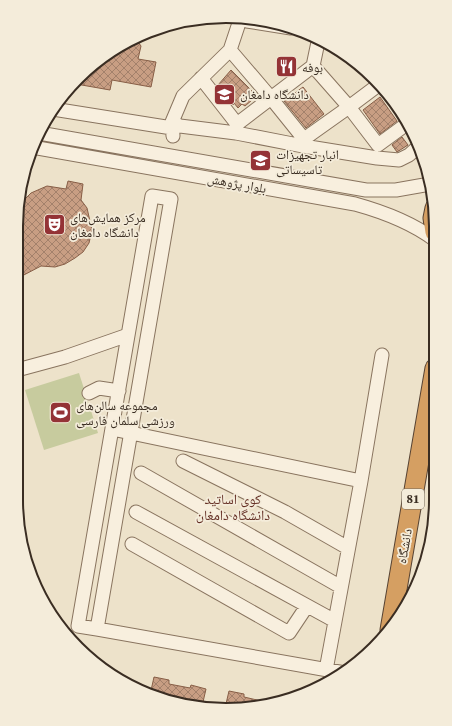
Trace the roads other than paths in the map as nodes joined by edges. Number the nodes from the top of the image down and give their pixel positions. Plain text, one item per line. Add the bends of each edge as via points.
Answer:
1 (239, 23) edge
2 (317, 45) edge
3 (230, 50) junction
4 (313, 66) junction
5 (201, 78) junction
6 (375, 88) edge
7 (271, 98) junction
8 (349, 107) junction
9 (59, 110) edge
10 (172, 128) junction
11 (237, 128) junction
12 (404, 128) edge
13 (45, 134) edge
14 (304, 143) junction
15 (38, 148) edge
16 (414, 150) edge
17 (378, 152) junction
18 (425, 185) edge
19 (429, 235) edge
20 (138, 282) junction
21 (155, 292) junction
22 (128, 335) junction
23 (382, 355) dead end
24 (23, 368) edge
25 (119, 391) junction
26 (89, 393) dead end
27 (429, 403) edge
28 (112, 429) junction
29 (131, 432) junction
30 (184, 461) dead end
31 (140, 473) dead end
32 (361, 481) junction
33 (136, 512) dead end
34 (132, 544) dead end
35 (348, 548) junction
36 (341, 587) junction
37 (307, 606) junction
38 (392, 617) edge
39 (335, 621) junction
40 (97, 629) junction
41 (326, 670) junction
42 (335, 671) edge

1 - 3 street
2 - 4 street
3 - 5 street
3 - 7 street
4 - 7 street
4 - 8 street
5 - 10 street via 183,96
5 - 11 street
6 - 8 street
7 - 11 street
7 - 14 street
8 - 14 street
8 - 17 street
9 - 10 street
10 - 11 street
11 - 14 street
12 - 17 street
13 - 18 street, بلوار پژوهش via 366,190 396,190
14 - 17 street
15 - 19 street, بلوار پژوهش via 356,204 389,214
16 - 17 street via 399,160
20 - 21 street via 140,277 149,275 156,283
20 - 21 street via 152,196 171,199
20 - 22 street
21 - 29 street
22 - 24 street via 65,358
22 - 25 street
23 - 32 street
25 - 26 street via 99,388
25 - 28 street
27 - 38 highway, دانشگاه / 81
28 - 29 street
28 - 40 street via 78,626
29 - 32 street
29 - 40 street
30 - 35 street via 285,512
31 - 36 street
32 - 35 street
33 - 37 street
34 - 37 street via 289,633
35 - 36 street
36 - 39 street
37 - 39 street
39 - 41 street
40 - 41 street
41 - 42 street

